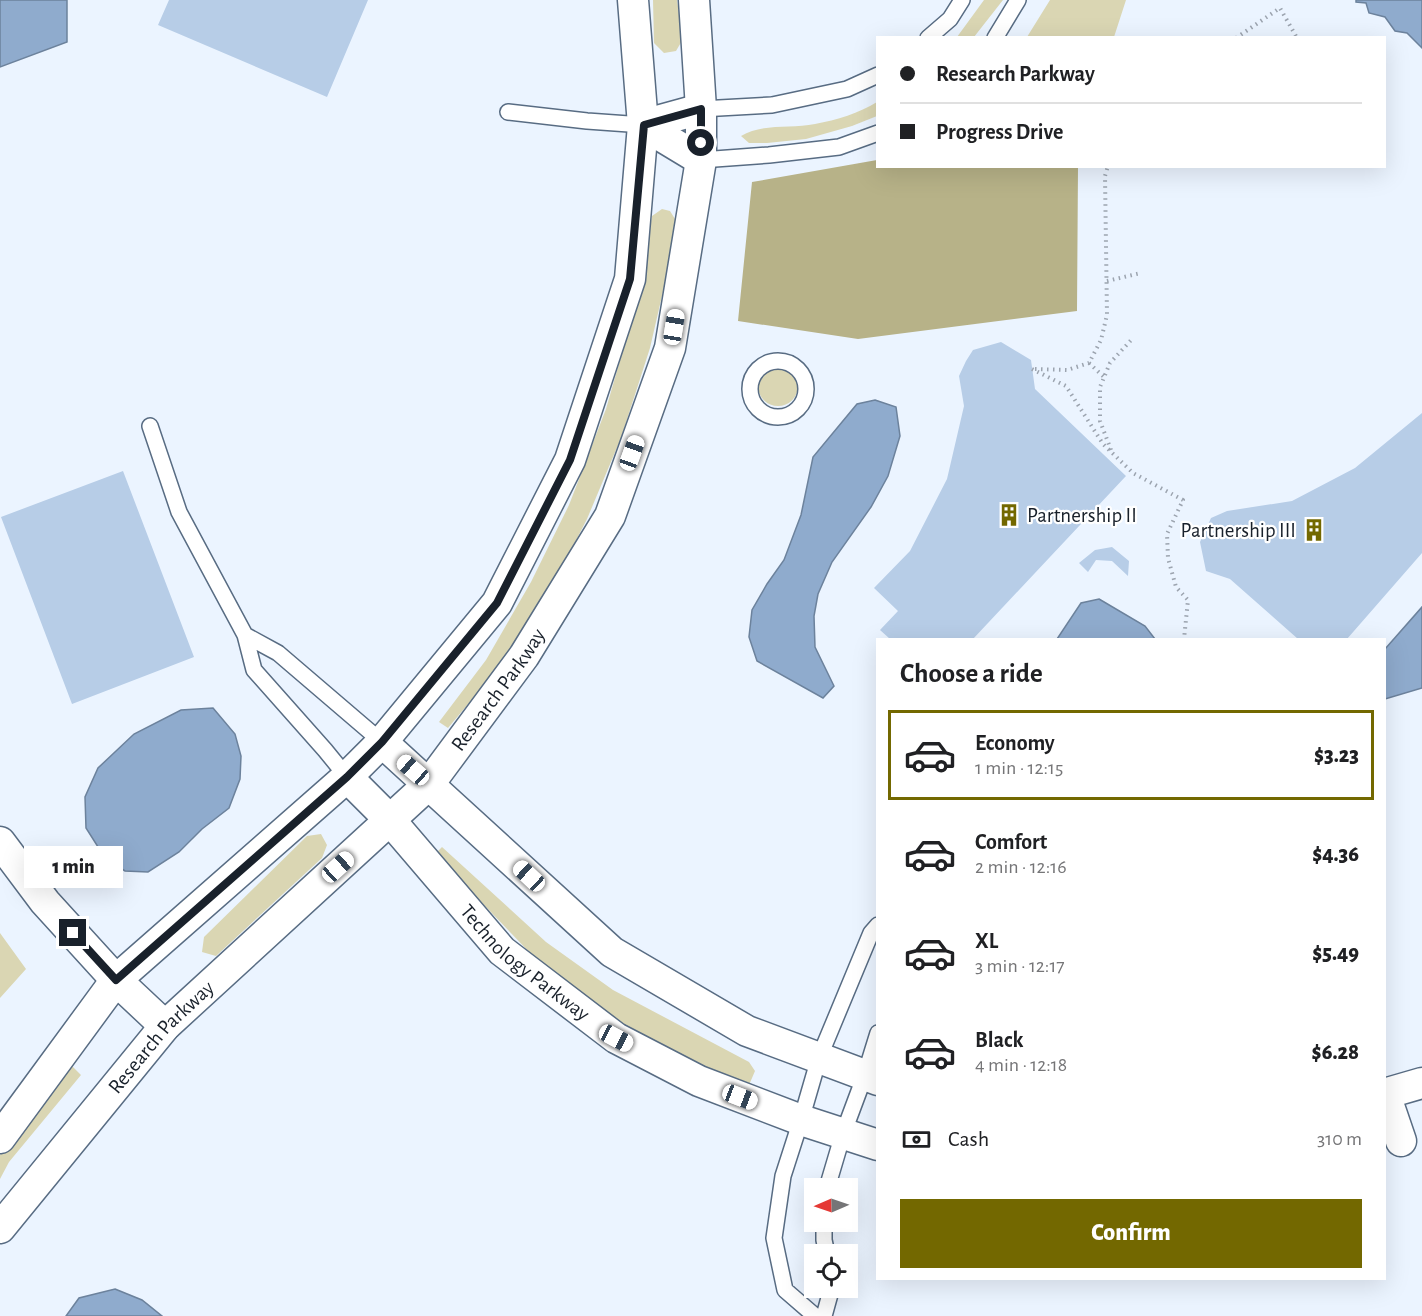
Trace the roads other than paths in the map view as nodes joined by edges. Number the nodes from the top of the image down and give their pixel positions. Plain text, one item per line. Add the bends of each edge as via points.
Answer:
1 (633, 0) edge
2 (694, 0) edge
3 (962, 0) edge
4 (1018, 0) edge
5 (930, 36) edge
6 (996, 36) edge
7 (876, 76) edge
8 (701, 109) junction
9 (508, 112) dead end
10 (644, 125) junction
11 (876, 134) edge
12 (701, 160) junction
13 (150, 426) dead end
14 (245, 635) junction
15 (382, 742) junction
16 (347, 777) junction
17 (429, 784) junction
18 (390, 820) junction
19 (0, 842) edge
20 (876, 927) edge
21 (116, 980) junction
22 (165, 1026) junction
23 (876, 1046) edge
24 (819, 1058) junction
25 (871, 1078) edge
26 (1422, 1083) edge
27 (1386, 1094) edge
28 (1386, 1097) edge
29 (801, 1120) junction
30 (843, 1134) junction
31 (0, 1138) edge
32 (1403, 1141) edge
33 (876, 1144) edge
34 (830, 1178) edge
35 (0, 1228) edge
36 (829, 1298) edge
37 (815, 1316) edge
38 (824, 1316) edge

1 - 10 street
2 - 8 street, Research Parkway
3 - 5 lane via 950,19
4 - 6 lane
7 - 8 lane via 847,89 772,105
8 - 10 street
8 - 12 street, Research Parkway
9 - 10 lane
10 - 12 street
10 - 15 street via 630,279 570,460 497,603
11 - 12 lane via 839,147
12 - 17 street, Research Parkway via 670,348 610,516 524,656
13 - 14 lane via 179,512
14 - 15 lane via 278,653
14 - 16 lane via 254,670
15 - 16 street
15 - 17 street
16 - 18 street, Technology Parkway
16 - 21 street
17 - 18 street, Research Parkway
17 - 24 street via 612,952 747,1031
18 - 22 street, Research Parkway
18 - 29 street, Technology Parkway via 502,951 616,1038 699,1081
19 - 21 street via 45,902
20 - 24 lane
21 - 22 street
21 - 31 street
22 - 35 street, Research Parkway
23 - 25 lane
24 - 25 street
24 - 29 lane
25 - 30 lane
26 - 27 street
28 - 32 street
29 - 30 street, Technology Parkway
29 - 37 lane via 783,1176 774,1238 785,1290
30 - 33 street, Technology Parkway
30 - 34 lane
36 - 38 lane

